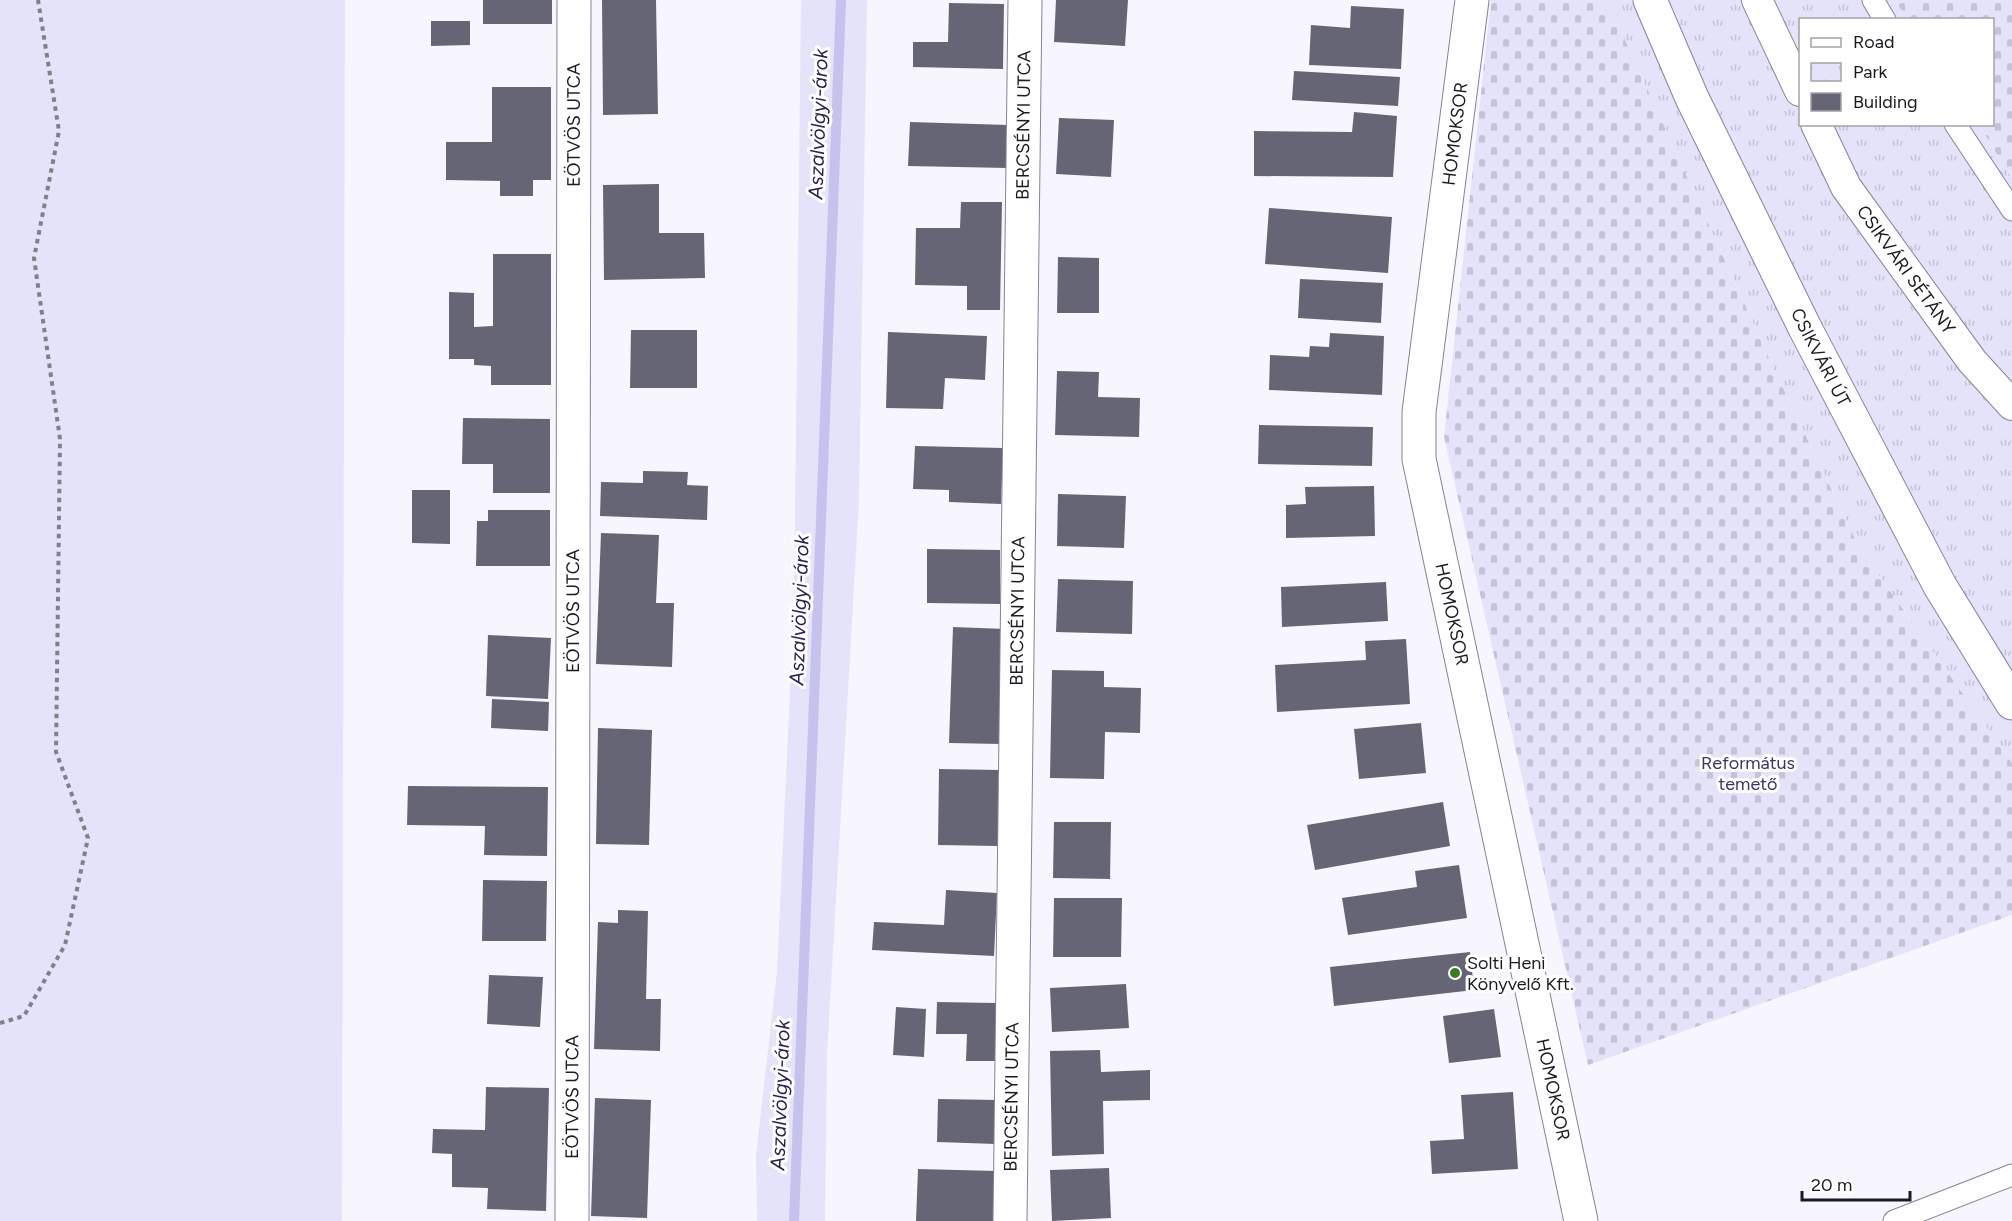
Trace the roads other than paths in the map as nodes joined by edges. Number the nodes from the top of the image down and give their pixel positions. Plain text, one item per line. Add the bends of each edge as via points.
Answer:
1 (574, 0) edge
2 (1025, 0) edge
3 (1472, 0) edge
4 (1650, 0) edge
5 (1758, 0) edge
6 (1873, 0) edge
7 (1884, 18) edge
8 (1799, 89) edge
9 (1817, 126) edge
10 (1956, 126) edge
11 (2012, 210) edge
12 (2012, 405) edge
13 (2012, 703) edge
14 (2012, 1175) edge
15 (572, 1221) edge
16 (1010, 1221) edge
17 (1581, 1221) edge
18 (1894, 1221) edge

1 - 15 street, EÖTVÖS UTCA
2 - 16 street, BERCSÉNYI UTCA
3 - 17 street, HOMOKSOR via 1419,412 1419,459
4 - 13 street, CSIKVÁRI ÚT via 1692,98 1805,328 1940,586
5 - 8 street
6 - 7 lane
9 - 12 street, CSIKVÁRI SÉTÁNY via 1846,187 1972,361
10 - 11 lane
14 - 18 lane

